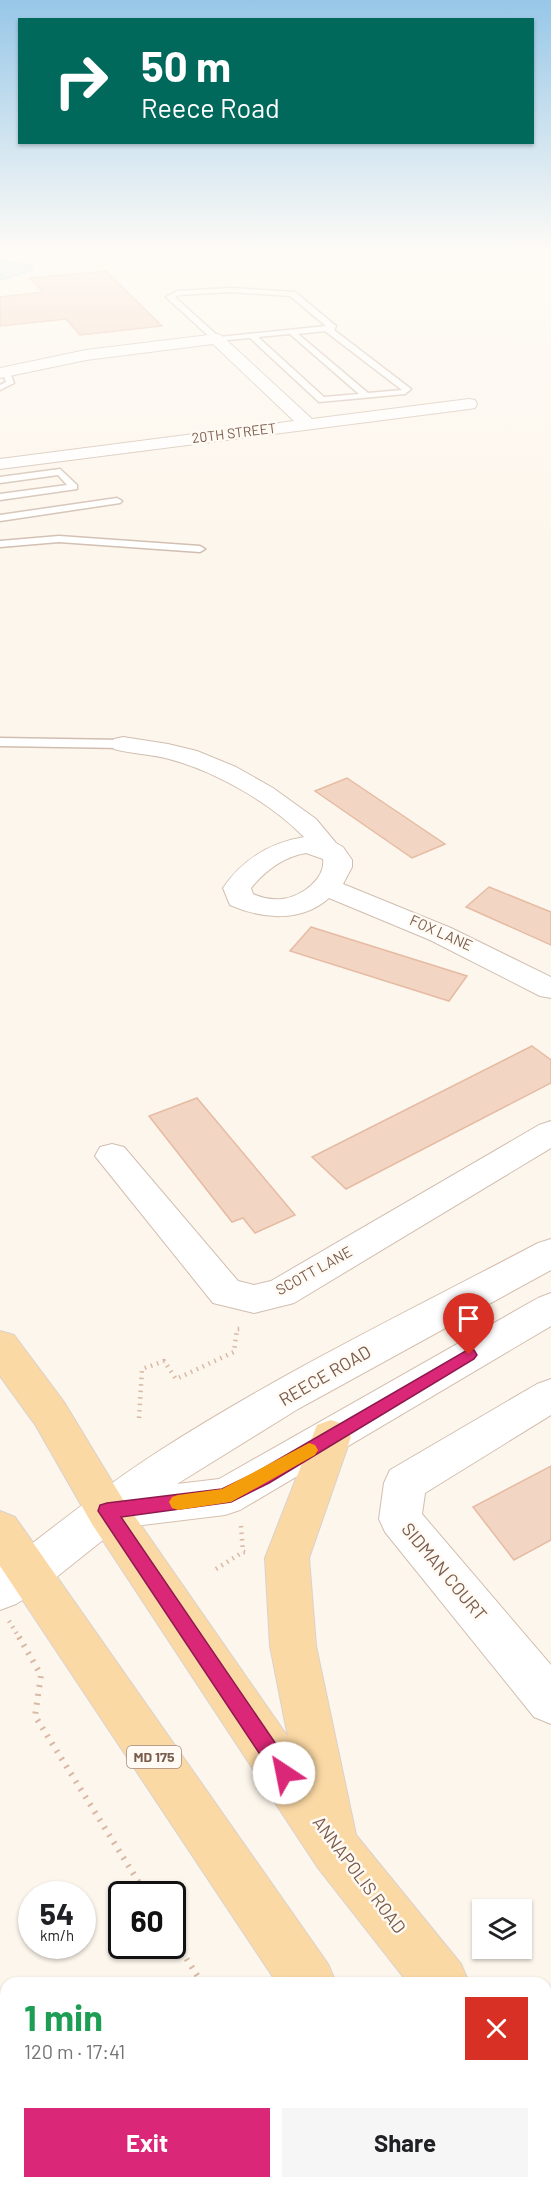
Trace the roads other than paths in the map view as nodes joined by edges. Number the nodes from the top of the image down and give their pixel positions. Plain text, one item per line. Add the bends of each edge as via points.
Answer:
1 (135, 349) edge
2 (228, 349) edge
3 (266, 349) edge
4 (312, 349) edge
5 (354, 349) edge
6 (3, 372) edge
7 (0, 388) edge
8 (366, 396) junction
9 (469, 404) dead end
10 (307, 424) junction
11 (0, 464) edge
12 (0, 480) edge
13 (0, 497) edge
14 (117, 501) dead end
15 (0, 518) edge
16 (0, 544) edge
17 (200, 549) dead end
18 (0, 742) edge
19 (123, 744) joint
20 (325, 848) junction
21 (326, 887) junction
22 (551, 989) edge
23 (551, 1133) edge
24 (112, 1156) dead end
25 (551, 1253) edge
26 (551, 1308) edge
27 (0, 1346) edge
28 (551, 1395) edge
29 (331, 1437) junction
30 (107, 1511) junction
31 (0, 1530) edge
32 (11, 1593) edge
33 (551, 1701) edge
34 (336, 1850) junction
35 (304, 1977) edge
36 (437, 1977) edge

1 - 6 street
2 - 10 street
3 - 8 lane via 322,400
4 - 8 lane
5 - 8 lane via 407,389
6 - 7 lane via 10,383
9 - 10 street, 20TH STREET
10 - 11 street, 20TH STREET
12 - 13 lane via 60,472 74,487
14 - 15 lane
16 - 17 lane via 59,539
18 - 19 lane
19 - 20 street via 180,753 219,767 317,832
20 - 21 street via 335,855 338,864 336,875
20 - 21 street via 287,846 272,854 237,888 240,899 258,907 282,908 307,902
21 - 22 street, FOX LANE via 498,959
23 - 24 street, SCOTT LANE via 281,1293 254,1299 226,1293
25 - 30 street, REECE ROAD via 196,1450
26 - 29 street
27 - 30 main road, ANNAPOLIS ROAD via 50,1414
28 - 33 street, SIDMAN COURT via 405,1483 400,1519
29 - 30 street via 225,1497
29 - 34 main road via 287,1558 293,1646
30 - 32 street, REECE ROAD
30 - 34 main road, ANNAPOLIS ROAD
31 - 32 main road, MD 175
32 - 35 main road, MD 175
34 - 36 main road, ANNAPOLIS ROAD

